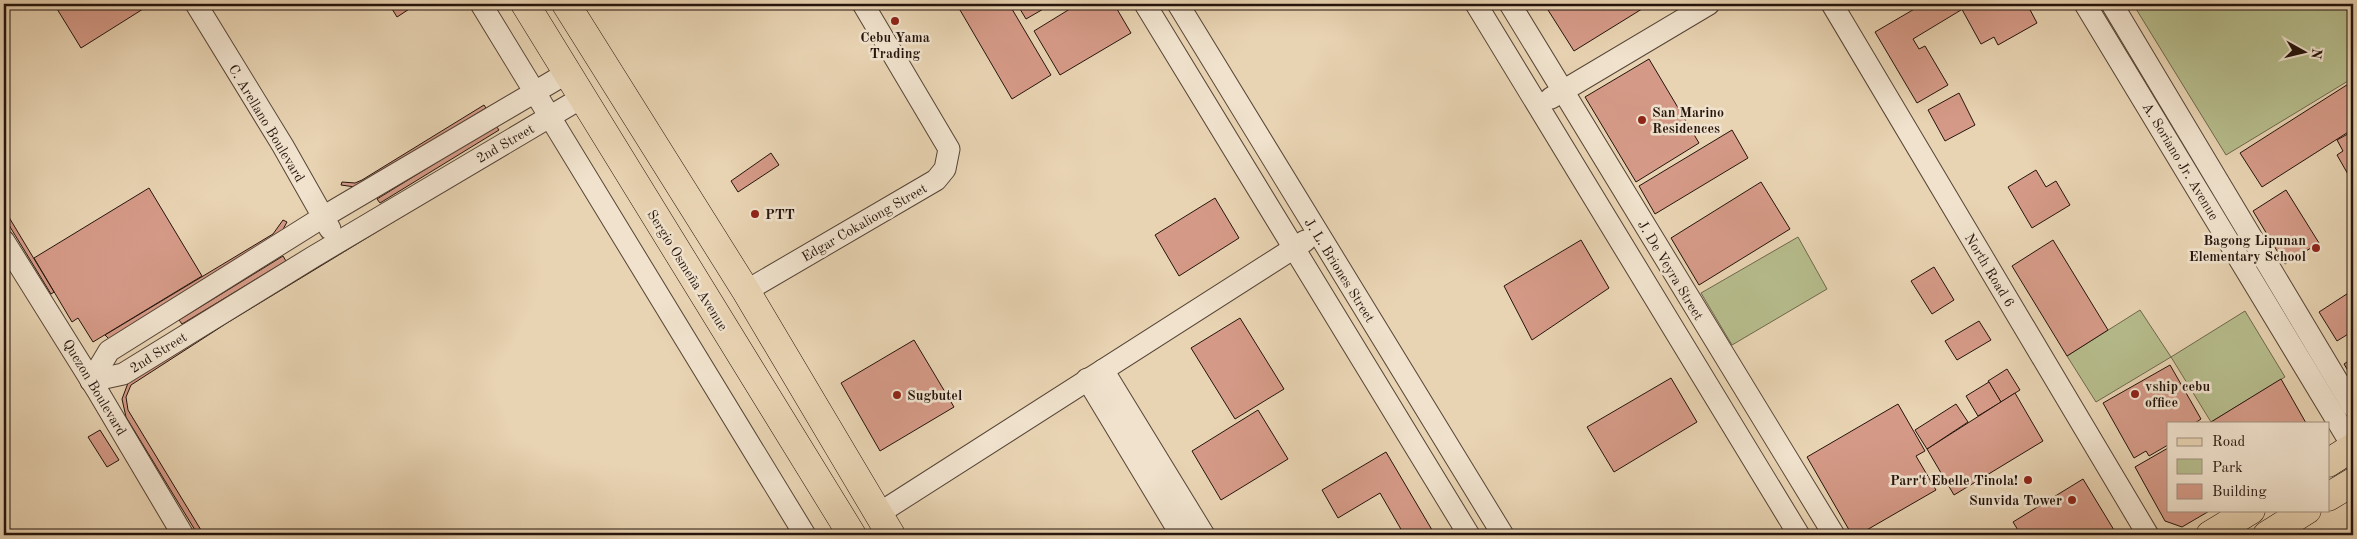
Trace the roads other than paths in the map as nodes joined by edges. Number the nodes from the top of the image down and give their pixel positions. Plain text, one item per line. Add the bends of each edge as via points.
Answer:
1 (196, 4) edge
2 (481, 4) edge
3 (525, 4) edge
4 (566, 4) edge
5 (863, 4) edge
6 (1144, 4) edge
7 (1178, 4) edge
8 (1476, 4) edge
9 (1510, 4) edge
10 (1709, 4) edge
11 (1832, 4) edge
12 (2085, 4) edge
13 (2112, 4) edge
14 (567, 72) junction
15 (1562, 90) junction
16 (536, 91) junction
17 (583, 97) junction
18 (1538, 106) junction
19 (551, 117) junction
20 (323, 217) junction
21 (1318, 233) junction
22 (4, 241) edge
23 (338, 242) junction
24 (1295, 247) junction
25 (746, 291) junction
26 (1095, 375) junction
27 (91, 381) junction
28 (2353, 407) edge
29 (1766, 424) junction
30 (1743, 441) junction
31 (2353, 447) edge
32 (2330, 461) edge
33 (2353, 482) edge
34 (2330, 496) edge
35 (2247, 512) edge
36 (2304, 512) edge
37 (884, 524) edge
38 (848, 534) edge
39 (183, 535) edge
40 (806, 535) edge
41 (1180, 535) edge
42 (1204, 535) edge
43 (1469, 535) edge
44 (1503, 535) edge
45 (1799, 535) edge
46 (1834, 535) edge
47 (2148, 535) edge
48 (2210, 535) edge
49 (2267, 535) edge

1 - 20 street, C. Arellano Boulevard
2 - 16 street
3 - 14 main road, Sergio Osmeña Avenue
4 - 25 main road
5 - 25 street, Edgar Cokaliong Street via 949,149 946,168 936,180
6 - 24 street, J. L. Briones Street
7 - 21 street, J. L. Briones Street
8 - 18 street, J. De Veyra Street
9 - 15 street, J. De Veyra Street
10 - 15 street
11 - 47 street, North Road 6
12 - 31 street, A. Soriano Jr. Avenue
13 - 28 street, A. Soriano Jr. Avenue
14 - 16 street, 2nd Street
14 - 17 main road, Sergio Osmeña Avenue
15 - 18 street
15 - 29 street, J. De Veyra Street
16 - 19 street
16 - 20 street, 2nd Street
17 - 19 street, 2nd Street
17 - 38 main road, Sergio Osmeña Avenue
18 - 30 street, J. De Veyra Street
19 - 23 street, 2nd Street
19 - 40 street
20 - 23 street, C. Arellano Boulevard
20 - 27 street, 2nd Street via 108,351
21 - 24 street
21 - 44 street, J. L. Briones Street
22 - 27 street, Quezon Boulevard
23 - 27 street, 2nd Street via 123,374
24 - 26 street
24 - 43 street, J. L. Briones Street
25 - 37 main road
26 - 37 street
26 - 41 street
26 - 42 street
27 - 39 street, Quezon Boulevard
29 - 30 street
29 - 46 street, J. De Veyra Street
30 - 45 street, J. De Veyra Street
31 - 32 main road
33 - 34 main road
35 - 48 main road
36 - 49 main road

